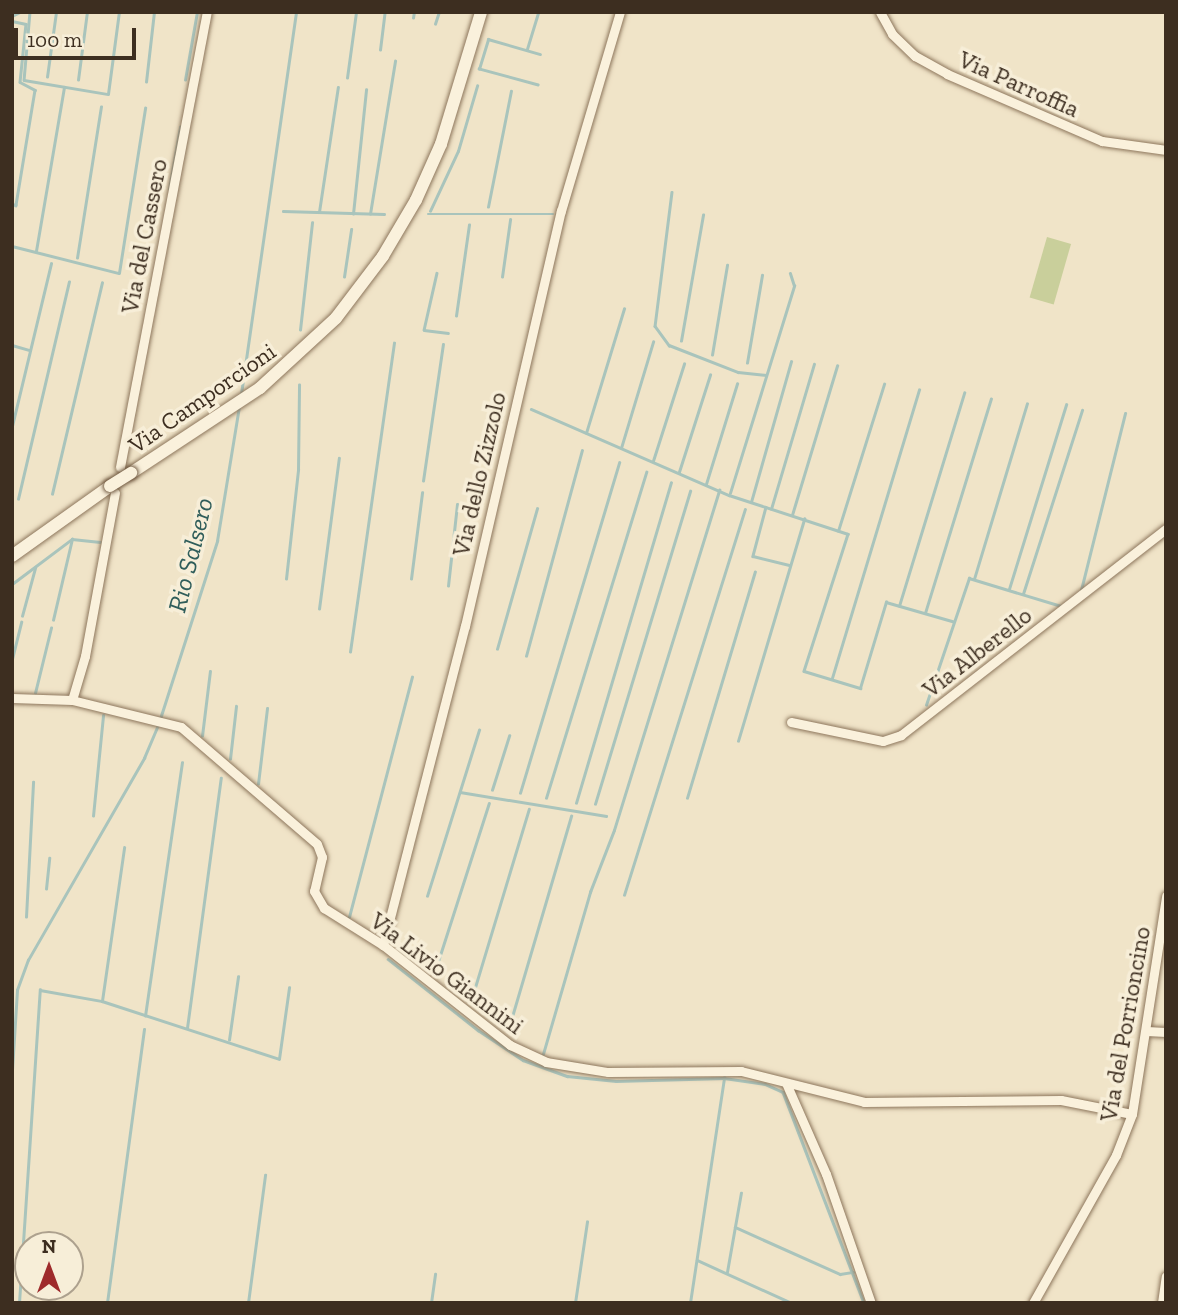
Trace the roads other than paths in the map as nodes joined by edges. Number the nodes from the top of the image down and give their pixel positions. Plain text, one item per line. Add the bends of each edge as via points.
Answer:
1 (206, 12) edge
2 (481, 12) edge
3 (620, 12) edge
4 (880, 12) edge
5 (1166, 150) edge
6 (125, 470) junction
7 (112, 490) junction
8 (1166, 529) edge
9 (12, 556) edge
10 (12, 698) edge
11 (72, 701) junction
12 (791, 722) dead end
13 (1166, 896) edge
14 (383, 945) junction
15 (1146, 1031) junction
16 (1166, 1032) edge
17 (786, 1083) junction
18 (1132, 1114) junction
19 (1166, 1276) edge
20 (871, 1303) edge
21 (1033, 1303) edge
22 (1162, 1303) edge

1 - 6 street, Via del Cassero
2 - 6 main road, Via Camporcioni via 441,144 396,234 336,318 260,388
3 - 14 street, Via dello Zizzolo via 561,211 465,626
4 - 5 street, Via Parroffia via 892,34 915,56 947,74 1102,141
6 - 7 main road, Via Camporcioni, bridge
7 - 9 main road, Via Camporcioni
7 - 11 street via 85,656
8 - 12 street, Via Alberello via 901,735 883,741
10 - 11 street, Via Livio Giannini
11 - 14 street, Via Livio Giannini via 171,723 317,845 322,857 316,900
13 - 15 street, Via del Porrioncino
14 - 17 street, Via Livio Giannini via 510,1045 546,1062 608,1072 724,1069
15 - 16 street
15 - 18 street, Via del Porrioncino
17 - 18 street, Via Livio Giannini via 864,1102 1061,1100
17 - 20 street via 826,1174
18 - 21 street, Via del Porrioncino via 1123,1141
19 - 22 street

